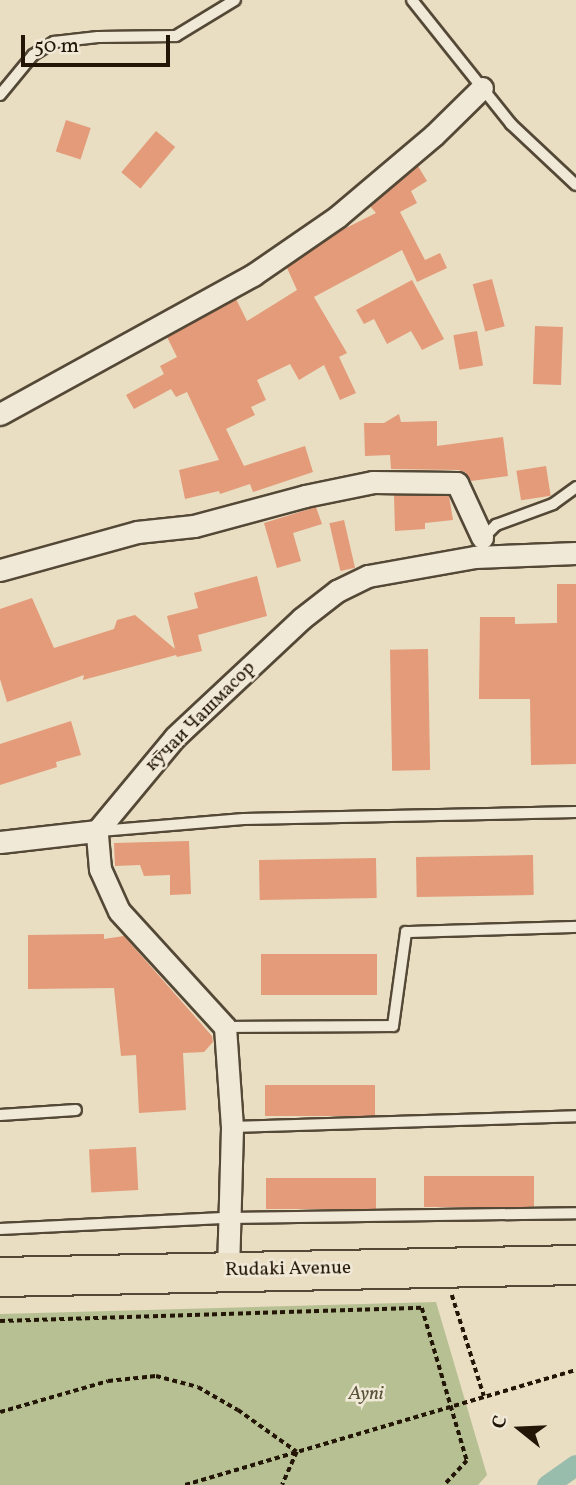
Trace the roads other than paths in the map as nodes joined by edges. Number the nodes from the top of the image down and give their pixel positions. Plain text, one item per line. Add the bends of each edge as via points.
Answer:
1 (235, 0) edge
2 (412, 0) edge
3 (482, 88) junction
4 (0, 95) edge
5 (576, 185) edge
6 (0, 414) edge
7 (576, 487) edge
8 (479, 547) junction
9 (576, 553) edge
10 (0, 570) edge
11 (576, 812) edge
12 (97, 831) junction
13 (0, 842) edge
14 (576, 927) edge
15 (225, 1027) junction
16 (76, 1110) dead end
17 (0, 1115) edge
18 (576, 1116) edge
19 (232, 1127) junction
20 (576, 1213) edge
21 (228, 1218) junction
22 (0, 1229) edge
23 (576, 1265) edge
24 (228, 1271) junction
25 (0, 1277) edge

1 - 4 lane via 176,36 54,42 33,55
2 - 3 lane
3 - 5 lane via 511,124
3 - 6 street via 337,217 253,275
7 - 8 lane via 552,504 496,525
8 - 9 street, кӯчаи Чашмасор
8 - 10 street via 457,483 373,482 194,526 137,532
8 - 12 street, кӯчаи Чашмасор via 368,576 337,591 175,737
11 - 12 lane via 244,819
12 - 13 street
12 - 15 street via 100,869 119,911
14 - 15 lane via 406,932 393,1026
15 - 19 street
16 - 17 lane
18 - 19 lane
19 - 21 street
20 - 21 lane
21 - 22 lane
21 - 24 street
23 - 24 highway, Rudaki Avenue
24 - 25 highway, Rudaki Avenue

